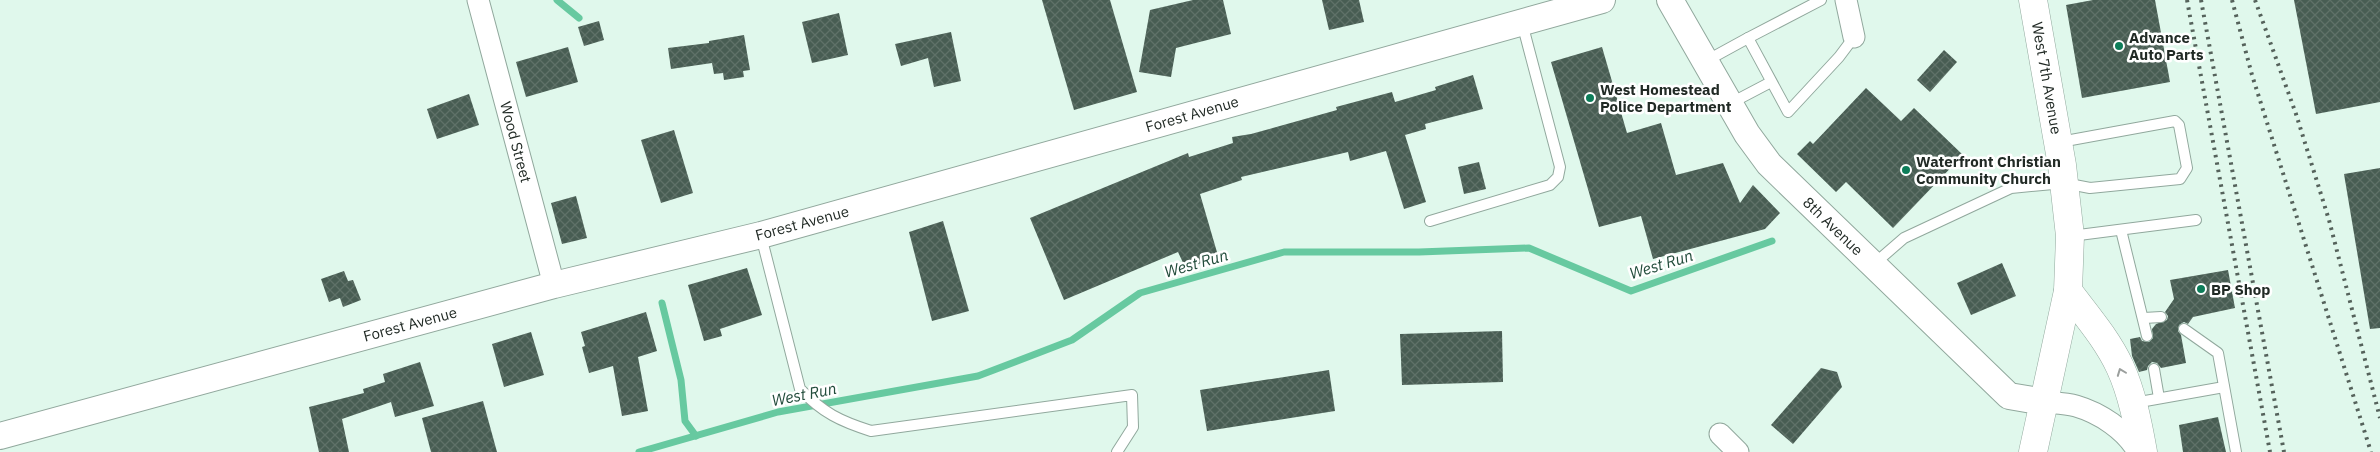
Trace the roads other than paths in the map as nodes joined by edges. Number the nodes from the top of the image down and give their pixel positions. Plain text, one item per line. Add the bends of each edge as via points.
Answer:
1 (478, 0) edge
2 (1602, 0) edge
3 (1670, 0) edge
4 (1822, 0) edge
5 (1846, 0) edge
6 (2033, 0) edge
7 (1522, 22) junction
8 (1854, 37) joint
9 (1748, 38) junction
10 (1706, 62) junction
11 (1771, 82) junction
12 (1730, 104) junction
13 (2058, 143) junction
14 (2064, 183) junction
15 (2196, 220) dead end
16 (1430, 221) dead end
17 (2121, 230) junction
18 (761, 235) junction
19 (2070, 236) junction
20 (1873, 265) junction
21 (554, 285) junction
22 (2068, 291) junction
23 (2161, 317) dead end
24 (2144, 318) junction
25 (2184, 329) dead end
26 (2147, 336) dead end
27 (2154, 369) dead end
28 (2224, 387) junction
29 (2159, 398) junction
30 (2044, 402) junction
31 (2131, 403) junction
32 (1720, 434) dead end
33 (0, 436) edge
34 (1117, 452) edge
35 (1738, 452) edge
36 (2033, 452) edge
37 (2138, 452) edge
38 (2143, 452) edge
39 (2236, 452) edge

1 - 21 street, Wood Street
2 - 7 street, Forest Avenue
3 - 10 street, 8th Avenue
4 - 9 lane
5 - 8 street
6 - 13 main road, West 7th Avenue
7 - 16 lane via 1560,167 1558,177 1550,185
7 - 18 street, Forest Avenue
8 - 11 lane via 1788,112
9 - 10 lane
9 - 11 lane
10 - 12 street, 8th Avenue
11 - 12 lane
12 - 20 street, 8th Avenue via 1769,164
13 - 14 main road, West 7th Avenue
13 - 14 lane via 2175,121 2179,125 2186,168 2180,179 2090,188
14 - 19 main road, West 7th Avenue
14 - 20 lane via 2011,188 1904,238
15 - 17 lane
17 - 19 lane
17 - 24 lane
18 - 21 street, Forest Avenue
18 - 34 lane via 800,389 837,420 870,431 1132,395 1133,427
19 - 22 main road, West 7th Avenue
20 - 30 street, 8th Avenue via 2009,396
21 - 33 street, Forest Avenue
22 - 30 main road, West 7th Avenue
31 -> 22 main road via 2120,368 2098,330
23 - 24 lane
24 - 26 lane
25 - 28 lane via 2218,353
27 - 29 lane
28 - 29 lane
28 - 39 lane
29 - 31 lane
30 - 36 main road, West 7th Avenue
30 - 37 street via 2076,406 2109,422 2132,440
31 - 38 main road
32 - 35 street

